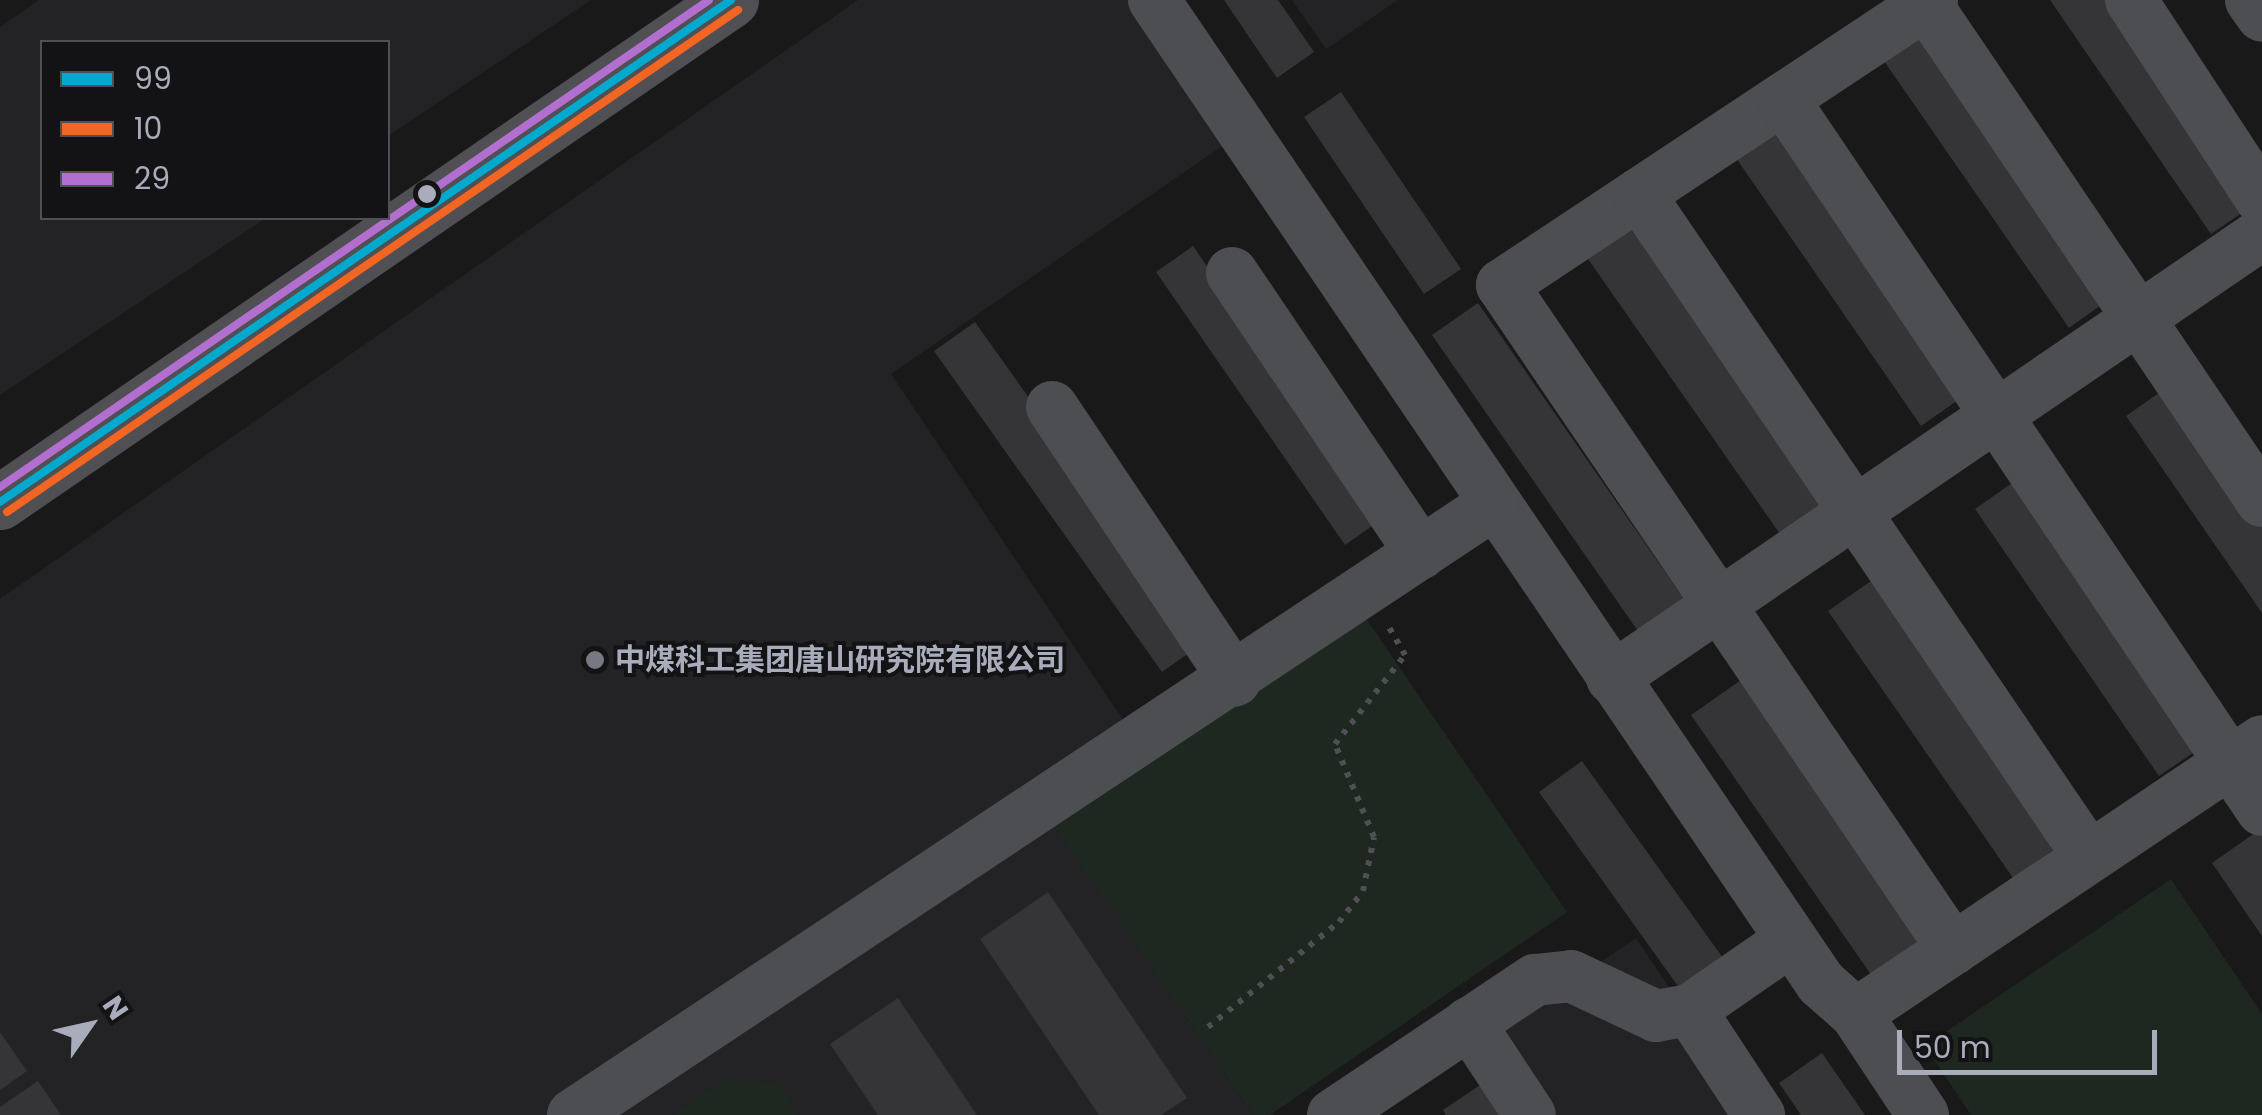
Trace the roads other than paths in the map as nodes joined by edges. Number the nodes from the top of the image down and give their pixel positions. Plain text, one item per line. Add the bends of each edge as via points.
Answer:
1 (732, 0) edge
2 (1154, 0) edge
3 (2131, 0) edge
4 (2251, 0) edge
5 (1929, 2) edge
6 (2262, 16) edge
7 (1782, 99) junction
8 (1639, 194) junction
9 (2262, 200) edge
10 (2262, 234) edge
11 (1232, 273) dead end
12 (2138, 318) junction
13 (1052, 407) dead end
14 (1996, 415) junction
15 (2262, 501) edge
16 (0, 502) edge
17 (1494, 504) junction
18 (1854, 512) junction
19 (1421, 553) junction
20 (1719, 603) junction
21 (1612, 678) junction
22 (1235, 680) junction
23 (2246, 752) edge
24 (2262, 810) edge
25 (2089, 857) junction
26 (1792, 940) junction
27 (1953, 949) junction
28 (1690, 1010) junction
29 (1856, 1014) junction
30 (1469, 1023) junction
31 (1355, 1109) edge
32 (572, 1115) edge
33 (1530, 1115) edge
34 (1759, 1115) edge
35 (1924, 1115) edge

1 - 16 main road
2 - 17 street
3 - 9 street
4 - 6 street
5 - 7 street
5 - 12 street
7 - 8 street
7 - 14 street
8 - 18 street
8 - 20 street via 1502,285
10 - 12 street
11 - 19 street
12 - 14 street
12 - 15 street
13 - 22 street
14 - 18 street
14 - 23 street
17 - 19 street
17 - 21 street
18 - 20 street
18 - 25 street
19 - 22 street
20 - 21 street
20 - 27 street
21 - 26 street
22 - 32 street
23 - 24 street
23 - 25 street
25 - 27 street
26 - 28 street
26 - 29 street
27 - 29 street
28 - 30 street via 1656,1016 1571,976 1535,980
28 - 34 street
29 - 35 street
30 - 31 street
30 - 33 street

